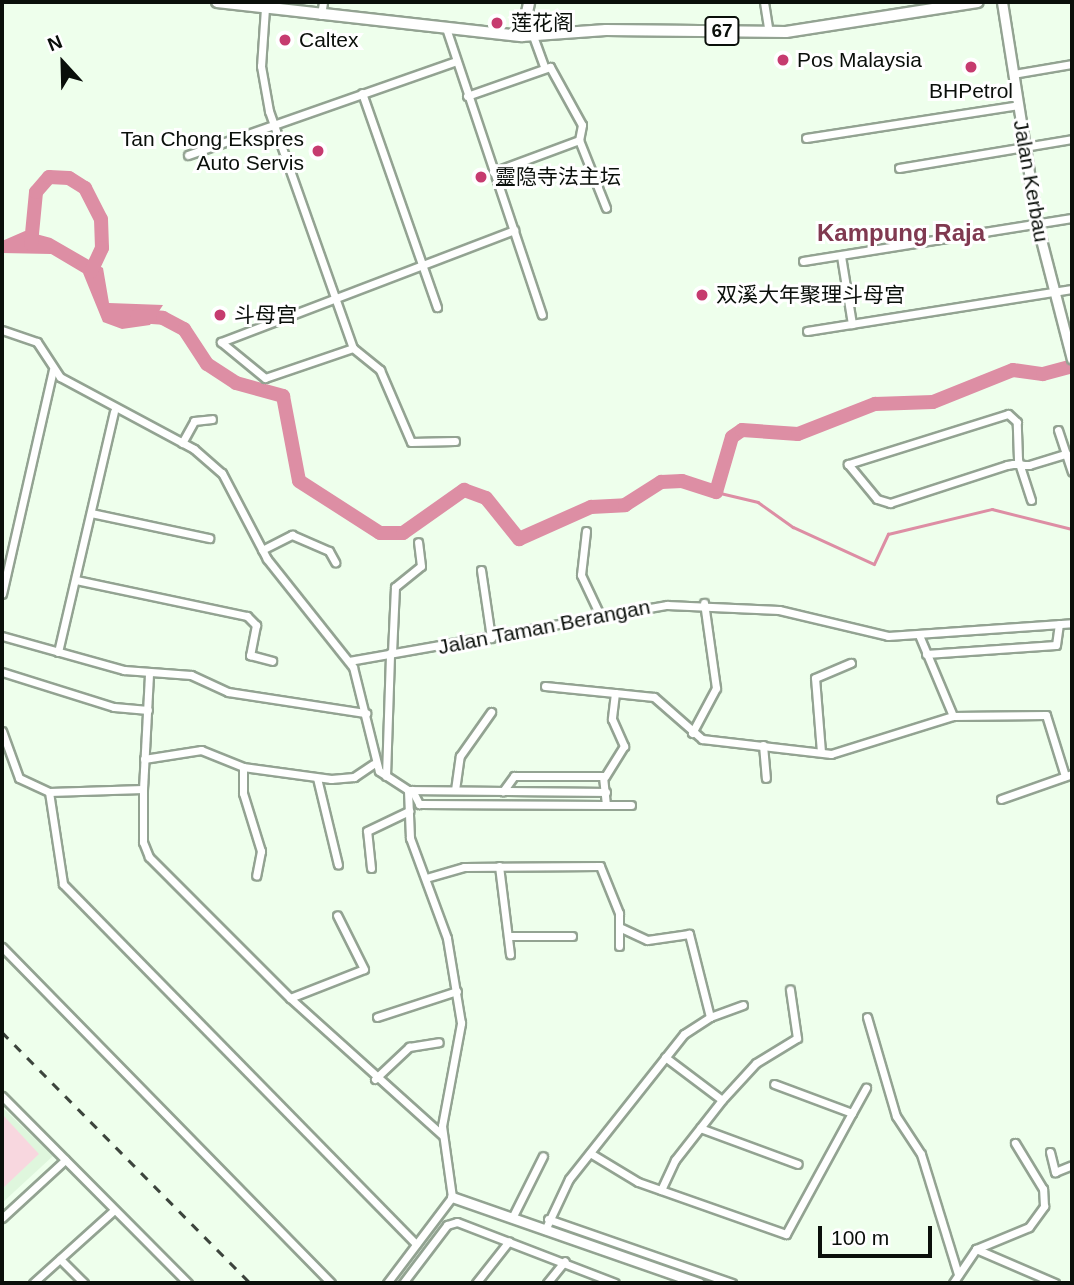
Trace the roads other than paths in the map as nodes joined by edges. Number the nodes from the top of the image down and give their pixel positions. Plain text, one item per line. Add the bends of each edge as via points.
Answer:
1 (217, 2) edge
2 (323, 2) edge
3 (529, 2) edge
4 (764, 2) edge
5 (978, 2) edge
6 (1002, 2) edge
7 (265, 8) junction
8 (321, 15) junction
9 (447, 31) junction
10 (769, 32) junction
11 (527, 36) junction
12 (454, 62) junction
13 (1072, 64) edge
14 (544, 66) junction
15 (1013, 74) junction
16 (362, 93) junction
17 (467, 96) junction
18 (1018, 105) junction
19 (273, 124) junction
20 (806, 138) dead end
21 (1072, 139) edge
22 (579, 140) junction
23 (1025, 147) junction
24 (188, 155) dead end
25 (899, 169) dead end
26 (493, 172) junction
27 (606, 208) dead end
28 (1072, 218) edge
29 (1037, 224) junction
30 (514, 230) junction
31 (841, 256) junction
32 (803, 261) dead end
33 (422, 265) junction
34 (1072, 289) edge
35 (1053, 292) junction
36 (334, 298) junction
37 (437, 307) dead end
38 (542, 315) dead end
39 (852, 324) junction
40 (2, 330) edge
41 (807, 331) dead end
42 (353, 348) junction
43 (1072, 359) edge
44 (53, 370) junction
45 (114, 411) junction
46 (212, 419) dead end
47 (1058, 430) dead end
48 (455, 441) dead end
49 (182, 443) junction
50 (1066, 454) junction
51 (1019, 464) junction
52 (1072, 472) edge
53 (1031, 500) dead end
54 (91, 513) junction
55 (586, 531) dead end
56 (209, 538) dead end
57 (418, 542) dead end
58 (262, 550) junction
59 (335, 562) dead end
60 (481, 569) dead end
61 (76, 580) junction
62 (2, 594) edge
63 (704, 604) junction
64 (599, 613) junction
65 (1072, 623) edge
66 (1059, 624) junction
67 (919, 635) junction
68 (2, 636) edge
69 (491, 638) junction
70 (58, 652) junction
71 (391, 653) junction
72 (926, 654) junction
73 (272, 661) dead end
74 (349, 661) junction
75 (851, 663) dead end
76 (2, 672) edge
77 (149, 673) junction
78 (545, 686) dead end
79 (615, 693) junction
80 (148, 710) junction
81 (491, 712) dead end
82 (366, 713) junction
83 (953, 716) junction
84 (2, 731) edge
85 (692, 733) junction
86 (763, 745) junction
87 (821, 752) junction
88 (144, 759) junction
89 (373, 764) junction
90 (243, 767) junction
91 (1069, 775) edge
92 (386, 776) junction
93 (605, 777) junction
94 (317, 778) junction
95 (766, 778) dead end
96 (143, 789) junction
97 (410, 790) junction
98 (455, 790) junction
99 (502, 790) junction
100 (49, 792) junction
101 (606, 792) junction
102 (1001, 799) dead end
103 (606, 805) junction
104 (631, 805) dead end
105 (409, 811) junction
106 (338, 865) dead end
107 (499, 866) junction
108 (371, 868) dead end
109 (256, 876) dead end
110 (426, 878) junction
111 (337, 915) dead end
112 (621, 928) junction
113 (508, 936) junction
114 (572, 936) dead end
115 (619, 946) dead end
116 (2, 947) edge
117 (510, 954) dead end
118 (457, 990) junction
119 (790, 990) dead end
120 (290, 998) junction
121 (743, 1005) dead end
122 (377, 1017) dead end
123 (710, 1017) junction
124 (867, 1017) dead end
125 (439, 1042) dead end
126 (665, 1058) junction
127 (375, 1079) junction
128 (774, 1084) dead end
129 (866, 1088) dead end
130 (2, 1097) edge
131 (722, 1100) junction
132 (852, 1113) junction
133 (700, 1128) junction
134 (442, 1135) junction
135 (1015, 1143) dead end
136 (1051, 1152) dead end
137 (590, 1153) junction
138 (543, 1156) dead end
139 (65, 1160) junction
140 (798, 1164) dead end
141 (1072, 1165) edge
142 (661, 1190) junction
143 (452, 1197) junction
144 (114, 1210) junction
145 (2, 1218) edge
146 (512, 1218) junction
147 (548, 1219) junction
148 (545, 1230) junction
149 (509, 1241) junction
150 (416, 1244) junction
151 (976, 1249) junction
152 (60, 1259) junction
153 (565, 1261) junction
154 (958, 1274) junction
155 (33, 1283) edge
156 (84, 1283) edge
157 (188, 1283) edge
158 (331, 1283) edge
159 (387, 1283) edge
160 (403, 1283) edge
161 (476, 1283) edge
162 (547, 1283) edge
163 (615, 1283) edge
164 (699, 1283) edge
165 (732, 1283) edge
166 (953, 1283) edge
167 (1055, 1283) edge

1 - 7 main road, 67
2 - 8 street
3 - 11 main road
4 - 10 street
5 - 10 main road, 67
6 - 15 street, Jalan Kerbau
7 - 8 main road, 67
7 - 19 street via 261,66
8 - 9 main road, 67
9 - 11 main road, 67
9 - 12 street
10 - 11 main road, 67 via 616,30
11 - 14 street
12 - 16 street
12 - 17 street
13 - 15 street
14 - 17 street
14 - 22 street via 554,71 582,125
15 - 18 street, Jalan Kerbau
16 - 19 street
16 - 33 street
17 - 26 street
18 - 20 street
18 - 23 street, Jalan Kerbau
19 - 24 street
19 - 36 street
21 - 23 street
22 - 26 street
22 - 27 street
23 - 25 street
23 - 29 street, Jalan Kerbau
26 - 30 street
28 - 29 street
29 - 31 street
29 - 35 street, Jalan Kerbau
30 - 33 street
30 - 38 street
31 - 32 street
31 - 39 street
33 - 36 street
33 - 37 street
34 - 35 street
35 - 39 street
35 - 43 street, Jalan Kerbau
36 - 42 street
36 - 42 street via 221,344 265,378
39 - 41 street
40 - 44 street via 37,342
42 - 48 street via 380,370 411,442
44 - 45 street
44 - 62 street
45 - 49 street
45 - 54 street
46 - 49 street via 194,421
47 - 50 street
49 - 58 street via 222,473
50 - 51 street
50 - 52 street
51 - 51 street via 1017,422 1008,414 848,464 877,499 890,503
51 - 53 street
54 - 56 street
54 - 61 street
55 - 64 street via 580,575
57 - 71 street via 421,566 395,587
58 - 59 street via 296,535 328,551
58 - 74 street
60 - 69 street
61 - 70 street
61 - 73 street via 247,615 256,625 250,655
63 - 64 street, Jalan Taman Berangan
63 - 67 street, Jalan Taman Berangan via 789,612 875,635
63 - 85 street via 716,688
64 - 69 street, Jalan Taman Berangan
65 - 66 street, Jalan Taman Berangan
66 - 67 street, Jalan Taman Berangan
66 - 72 street via 1056,645
67 - 72 street
68 - 70 street
69 - 71 street, Jalan Taman Berangan
70 - 77 street
71 - 74 street, Jalan Taman Berangan
71 - 92 street
72 - 83 street
74 - 82 street
75 - 87 street via 815,678
76 - 80 street via 114,706
77 - 80 street
77 - 82 street via 191,675 228,692
78 - 79 street
79 - 85 street via 654,697
79 - 93 street via 613,725 624,746
80 - 88 street
81 - 98 street via 460,756
82 - 89 street
83 - 87 street via 842,753
83 - 91 street via 1046,715
84 - 100 street via 19,778
85 - 86 street
86 - 87 street
86 - 95 street
88 - 90 street via 201,750
88 - 96 street
89 - 92 street
89 - 94 street via 354,777
90 - 94 street
90 - 109 street via 243,793 261,851
91 - 102 street
92 - 97 street
93 - 99 street via 514,776
93 - 101 street
94 - 106 street
96 - 100 street
96 - 120 street via 143,842 149,858
97 - 98 street
97 - 103 street via 419,804
97 - 105 street
98 - 99 street
99 - 101 street
100 - 150 street via 63,884
101 - 103 street
103 - 104 street
105 - 108 street via 367,831
105 - 110 street via 410,838
107 - 110 street via 464,867
107 - 112 street via 606,868
107 - 113 street
110 - 118 street
111 - 120 street via 365,958 364,969
112 - 115 street
112 - 123 street via 647,940 689,934
113 - 114 street
113 - 117 street
116 - 158 street
118 - 122 street
118 - 134 street via 460,1035
119 - 131 street via 797,1038 756,1063
120 - 127 street
121 - 123 street
123 - 126 street via 684,1034
124 - 154 street via 896,1116 920,1154
125 - 127 street via 409,1047
126 - 131 street
126 - 137 street
127 - 134 street
128 - 132 street
129 - 132 street
130 - 139 street
131 - 133 street
132 - 142 street via 786,1234
133 - 140 street
133 - 142 street
134 - 143 street
135 - 151 street via 1043,1189 1044,1206 1029,1227
136 - 141 street via 1055,1172
137 - 142 street
137 - 147 street
138 - 146 street
139 - 144 street
139 - 145 street
143 - 146 street
143 - 150 street
144 - 152 street
144 - 157 street
146 - 148 street
147 - 148 street
147 - 165 street
148 - 164 street
149 - 153 street
149 - 160 street via 452,1222
149 - 161 street
150 - 159 street
151 - 154 street
151 - 167 street
152 - 155 street
152 - 156 street
153 - 162 street
153 - 163 street
154 - 166 street

